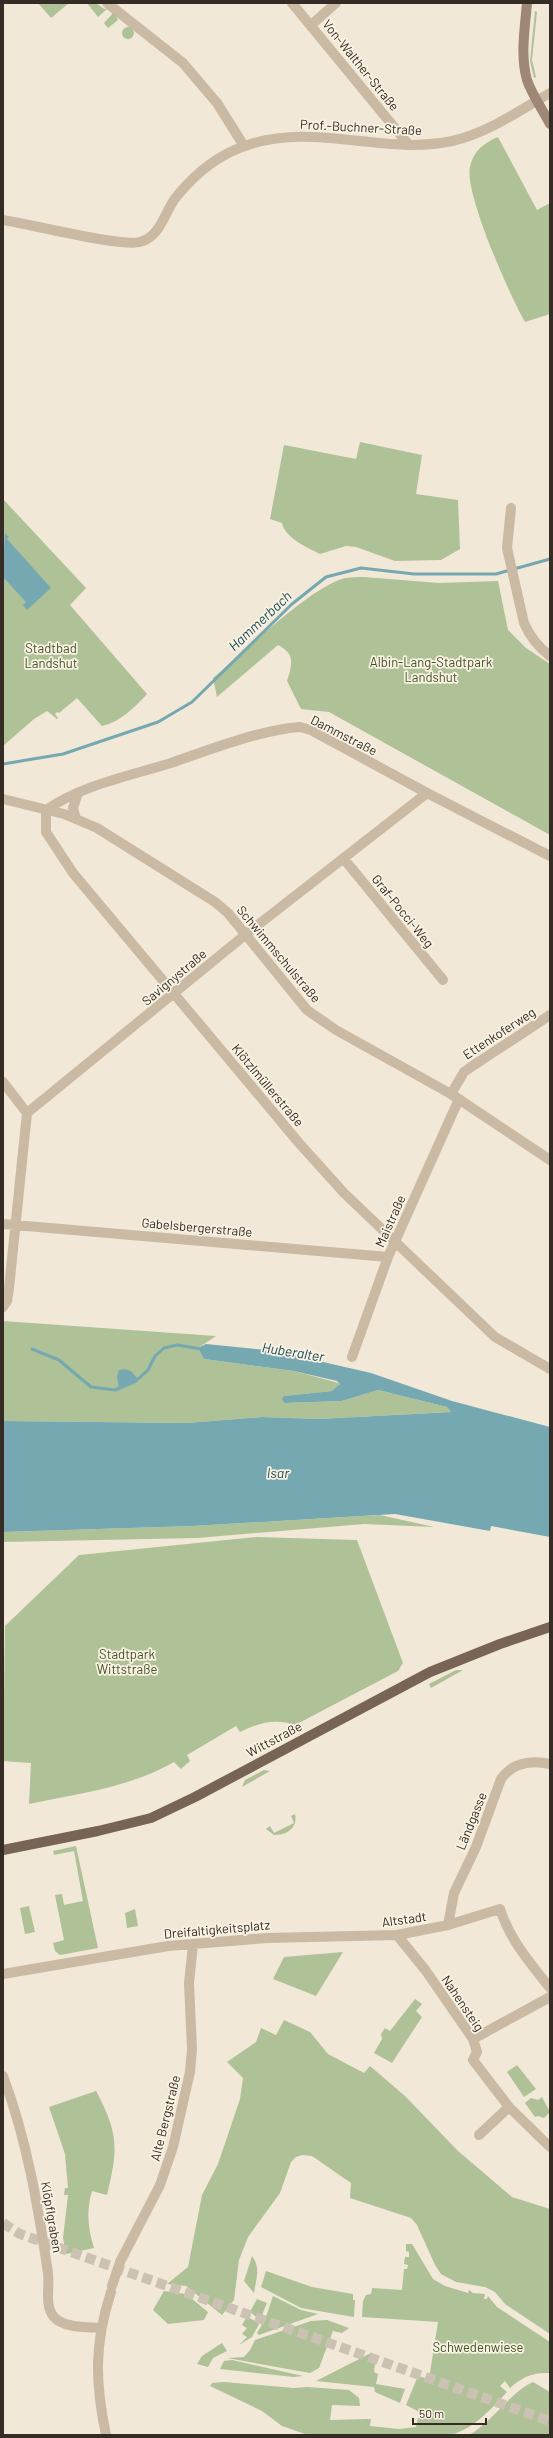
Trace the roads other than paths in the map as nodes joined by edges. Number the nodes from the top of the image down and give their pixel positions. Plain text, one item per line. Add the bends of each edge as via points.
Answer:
1 (107, 3) edge
2 (292, 3) edge
3 (336, 3) edge
4 (527, 3) edge
5 (311, 25) junction
6 (550, 93) edge
7 (537, 100) junction
8 (550, 124) edge
9 (408, 144) junction
10 (244, 146) junction
11 (3, 220) edge
12 (511, 508) dead end
13 (550, 656) edge
14 (78, 793) junction
15 (426, 793) junction
16 (3, 800) edge
17 (46, 810) junction
18 (76, 819) junction
19 (550, 856) edge
20 (344, 859) junction
21 (246, 935) junction
22 (443, 980) dead end
23 (173, 993) junction
24 (550, 1015) edge
25 (3, 1082) edge
26 (455, 1097) junction
27 (27, 1113) junction
28 (550, 1160) edge
29 (3, 1224) edge
30 (15, 1224) junction
31 (396, 1244) junction
32 (388, 1257) junction
33 (3, 1307) edge
34 (352, 1357) dead end
35 (550, 1369) edge
36 (550, 1628) edge
37 (550, 1764) edge
38 (3, 1850) edge
39 (448, 1925) junction
40 (397, 1935) junction
41 (310, 1937) joint
42 (193, 1945) junction
43 (3, 1974) edge
44 (550, 1988) edge
45 (550, 1997) edge
46 (473, 2039) junction
47 (3, 2076) edge
48 (508, 2107) junction
49 (479, 2135) dead end
50 (550, 2147) edge
51 (100, 2328) junction
52 (106, 2435) edge

1 - 10 street via 183,63 216,103
2 - 5 street, Von-Walther-Straße
3 - 5 street
4 - 7 main road via 524,67
5 - 9 street, Von-Walther-Straße
6 - 7 street, Prof.-Buchner-Straße
7 - 8 main road
7 - 9 street, Prof.-Buchner-Straße via 465,138 440,143
9 - 10 street, Prof.-Buchner-Straße via 314,136 271,138
10 - 11 street, Prof.-Buchner-Straße via 205,168 178,195 155,233 140,242 104,239
12 - 13 street via 507,548 517,597 528,634 540,649
14 - 15 street, Dammstraße via 227,744 300,727 311,730
14 - 17 street, Dammstraße via 66,797
14 - 18 street via 73,808
15 - 19 street, Dammstraße
15 - 20 street, Savignystraße
16 - 17 street
17 - 18 street, Schwimmschulstraße
17 - 23 street, Klötzlmüllerstraße via 46,832 73,873
18 - 21 street, Schwimmschulstraße via 117,839 215,902
20 - 21 street, Savignystraße
20 - 22 street, Graf-Pocci-Weg
21 - 23 street, Savignystraße
21 - 26 street, Schwimmschulstraße via 307,1010 336,1030
23 - 27 street, Savignystraße
23 - 31 street, Klötzlmüllerstraße via 344,1194
24 - 26 street, Ettenkoferweg via 464,1072
25 - 27 street
26 - 28 street, Schwimmschulstraße
26 - 31 street, Maistraße
27 - 30 street
29 - 30 street, Gabelsbergerstraße
30 - 32 street, Gabelsbergerstraße
30 - 33 street via 9,1288 7,1301
31 - 32 street, Maistraße
31 - 35 street, Klötzlmüllerstraße via 495,1337
32 - 34 street, Maistraße
36 - 38 main road, Wittstraße via 500,1644 430,1672 151,1818
37 - 39 street, Ländgasse via 519,1764 508,1770 501,1779 476,1847 454,1893
39 - 40 street, Altstadt
39 - 44 street, Altstadt via 500,1909 504,1924 517,1946
40 - 41 street, Altstadt
40 - 46 street, Nahensteig via 426,1971
41 - 42 street, Dreifaltigkeitsplatz
42 - 43 street, Dreifaltigkeitsplatz via 127,1951
42 - 51 street, Alte Bergstraße via 189,1983 192,2049 190,2072 174,2142 160,2185 120,2262
45 - 46 street
46 - 48 street, Nahensteig via 477,2052 473,2060
47 - 51 street, Klöpflgraben via 24,2137 34,2185 48,2277 49,2306 59,2322
48 - 49 street
48 - 50 street, Nahensteig
51 - 52 street, Alte Bergstraße via 97,2387

